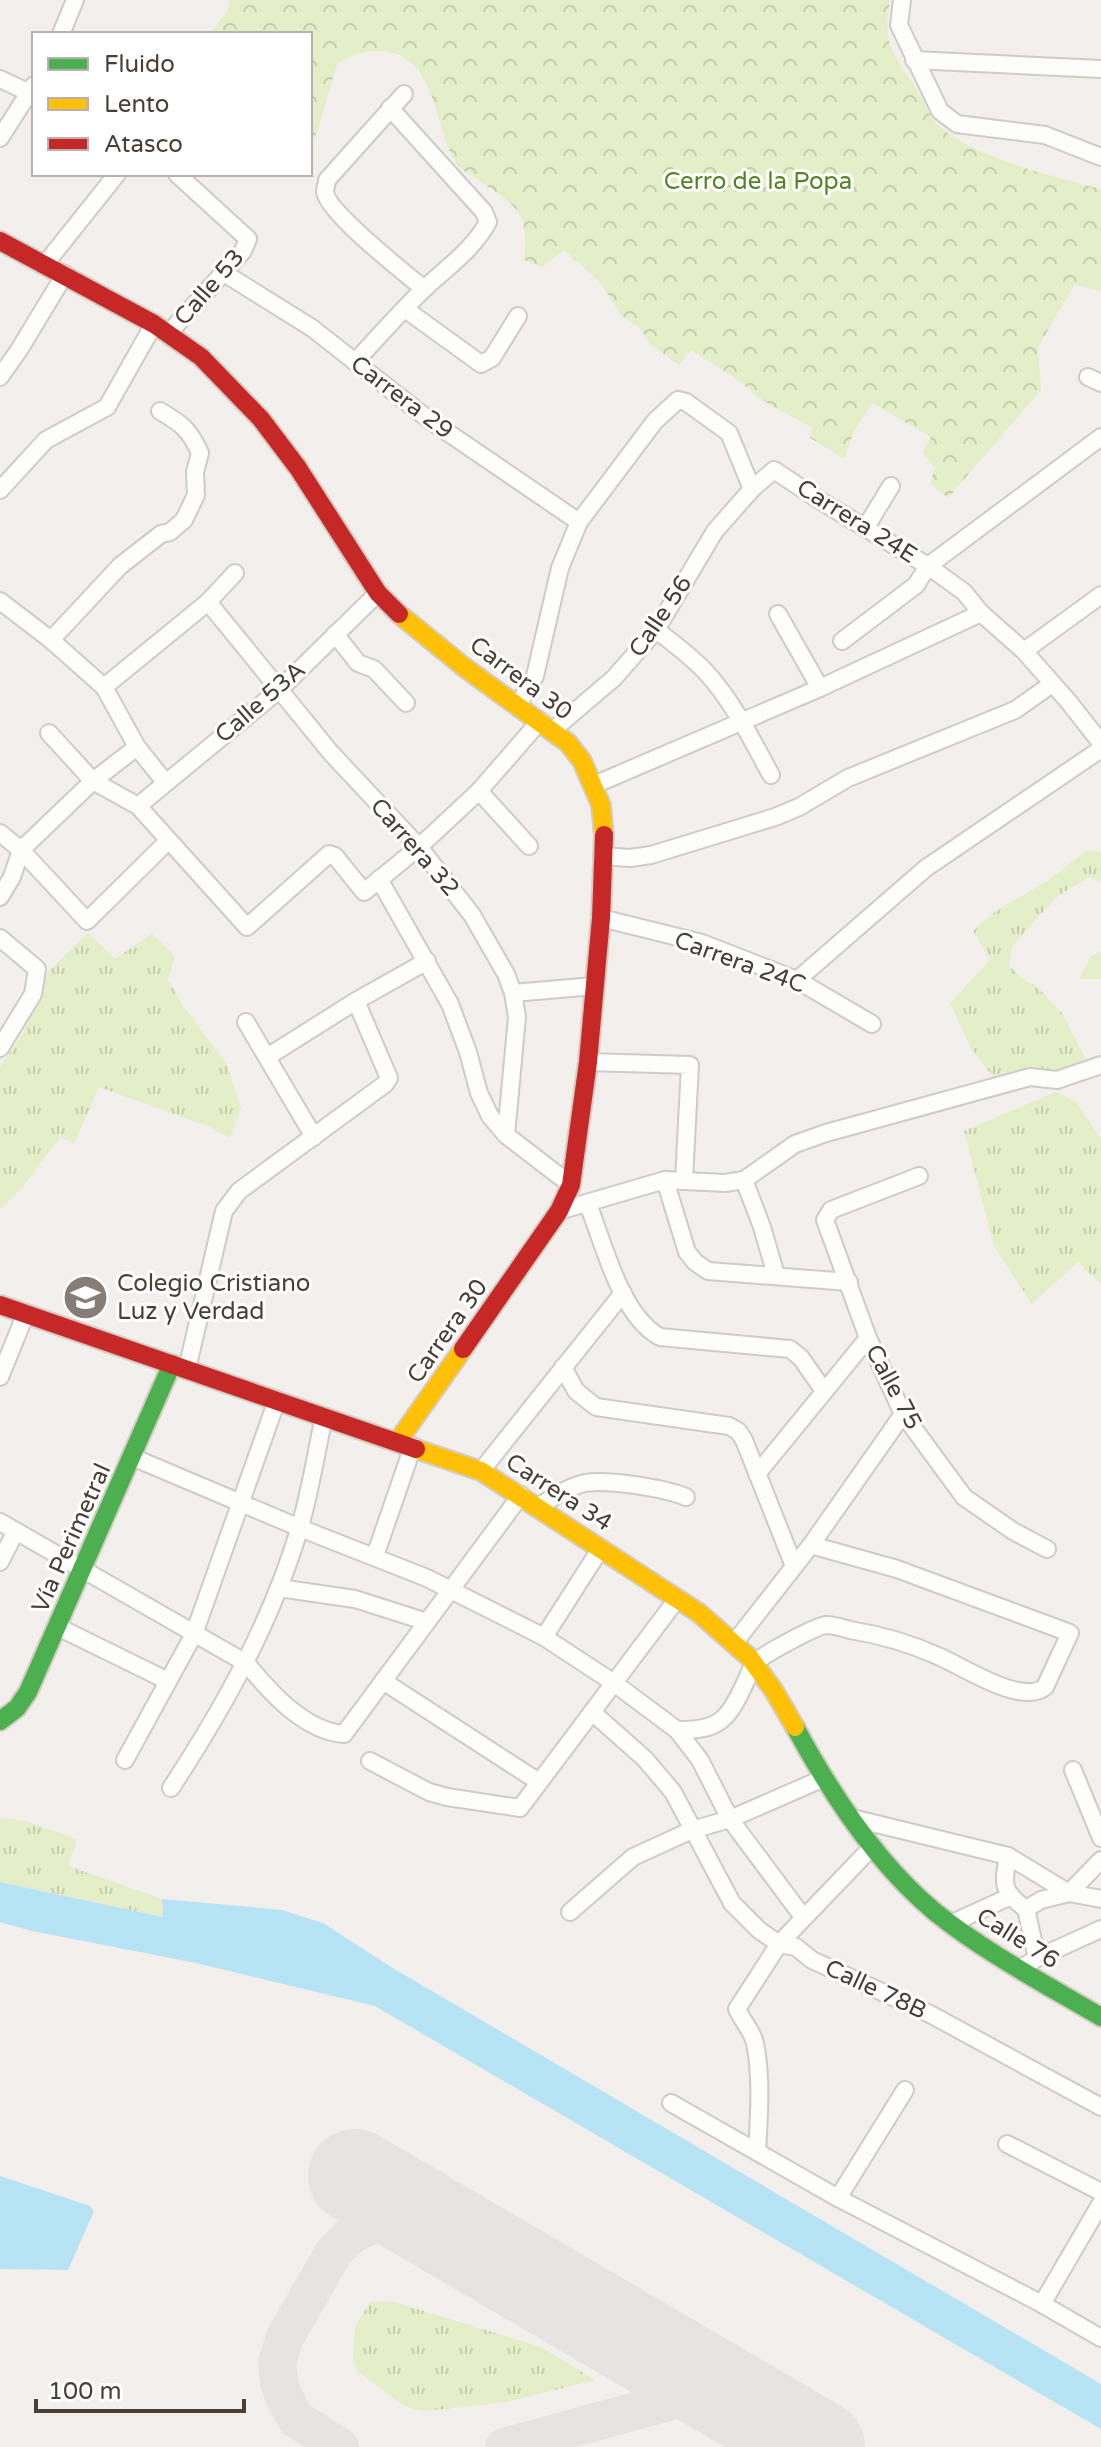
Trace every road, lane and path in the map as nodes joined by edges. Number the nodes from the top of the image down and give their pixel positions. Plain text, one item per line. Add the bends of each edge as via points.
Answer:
1 (75, 0) edge
2 (902, 0) edge
3 (62, 32) edge
4 (914, 60) junction
5 (1101, 69) edge
6 (0, 79) edge
7 (32, 91) edge
8 (32, 92) edge
9 (404, 94) dead end
10 (390, 108) junction
11 (0, 138) edge
12 (1101, 157) edge
13 (115, 176) edge
14 (179, 176) edge
15 (0, 241) edge
16 (46, 263) junction
17 (224, 273) junction
18 (65, 274) junction
19 (424, 289) junction
20 (405, 309) junction
21 (518, 316) dead end
22 (161, 329) junction
23 (355, 362) junction
24 (0, 377) edge
25 (160, 411) dead end
26 (1101, 437) edge
27 (891, 486) dead end
28 (752, 489) junction
29 (0, 490) edge
30 (579, 522) junction
31 (866, 527) junction
32 (928, 566) junction
33 (235, 573) dead end
34 (378, 593) junction
35 (1101, 595) edge
36 (0, 601) edge
37 (208, 602) junction
38 (981, 613) junction
39 (778, 614) dead end
40 (656, 630) junction
41 (335, 634) junction
42 (51, 640) junction
43 (842, 641) dead end
44 (1024, 651) junction
45 (1052, 684) junction
46 (104, 687) junction
47 (820, 688) junction
48 (279, 690) junction
49 (406, 703) dead end
50 (518, 705) junction
51 (742, 721) junction
52 (546, 725) junction
53 (49, 733) dead end
54 (1101, 746) edge
55 (137, 747) junction
56 (771, 775) dead end
57 (93, 781) junction
58 (165, 782) junction
59 (594, 785) junction
60 (479, 791) junction
61 (138, 806) junction
62 (0, 833) edge
63 (168, 841) junction
64 (529, 846) dead end
65 (419, 847) junction
66 (21, 850) junction
67 (602, 856) junction
68 (379, 879) junction
69 (0, 897) edge
70 (601, 918) junction
71 (0, 938) edge
72 (427, 961) junction
73 (797, 980) junction
74 (594, 986) junction
75 (513, 993) junction
76 (356, 1001) junction
77 (246, 1022) dead end
78 (872, 1024) dead end
79 (0, 1048) edge
80 (267, 1057) junction
81 (588, 1062) junction
82 (1101, 1065) edge
83 (506, 1135) junction
84 (314, 1137) junction
85 (919, 1176) dead end
86 (665, 1180) junction
87 (684, 1180) junction
88 (744, 1180) junction
89 (571, 1185) junction
90 (588, 1204) junction
91 (559, 1211) junction
92 (776, 1275) junction
93 (849, 1282) junction
94 (623, 1293) junction
95 (0, 1305) edge
96 (26, 1313) junction
97 (868, 1338) junction
98 (180, 1366) junction
99 (563, 1367) junction
100 (0, 1377) edge
101 (824, 1391) junction
102 (277, 1400) junction
103 (903, 1414) junction
104 (324, 1416) junction
105 (406, 1444) junction
106 (132, 1457) junction
107 (481, 1471) junction
108 (757, 1474) junction
109 (521, 1495) junction
110 (686, 1497) dead end
111 (239, 1502) junction
112 (539, 1506) junction
113 (0, 1522) edge
114 (300, 1528) junction
115 (16, 1531) junction
116 (811, 1545) junction
117 (601, 1548) junction
118 (1047, 1549) dead end
119 (375, 1556) junction
120 (0, 1562) edge
121 (794, 1566) junction
122 (83, 1570) junction
123 (279, 1588) junction
124 (451, 1590) junction
125 (677, 1599) junction
126 (427, 1622) junction
127 (58, 1627) junction
128 (194, 1634) junction
129 (544, 1637) junction
130 (735, 1642) junction
131 (246, 1663) junction
132 (754, 1663) junction
133 (168, 1681) junction
134 (383, 1681) junction
135 (614, 1683) junction
136 (592, 1712) junction
137 (0, 1721) edge
138 (677, 1730) junction
139 (125, 1760) dead end
140 (370, 1761) dead end
141 (1073, 1770) dead end
142 (824, 1778) junction
143 (539, 1782) junction
144 (171, 1788) dead end
145 (852, 1818) junction
146 (730, 1819) junction
147 (692, 1830) junction
148 (1101, 1838) edge
149 (873, 1846) junction
150 (1008, 1856) junction
151 (1101, 1860) edge
152 (1069, 1893) junction
153 (1009, 1897) junction
154 (1101, 1899) edge
155 (1026, 1909) junction
156 (570, 1912) dead end
157 (803, 1917) junction
158 (950, 1924) junction
159 (1101, 1929) edge
160 (779, 1944) junction
161 (1037, 1958) junction
162 (1020, 1969) junction
163 (1101, 2017) edge
164 (905, 2090) dead end
165 (671, 2103) dead end
166 (1101, 2107) edge
167 (1007, 2144) dead end
168 (757, 2152) junction
169 (1101, 2192) edge
170 (838, 2198) junction
171 (1101, 2203) edge
172 (1042, 2304) junction
173 (1101, 2338) edge

1 - 3 street
2 - 4 street via 899,25
4 - 5 street
4 - 12 street via 940,111 957,124 1045,135
6 - 7 street
8 - 11 street
9 - 10 street
10 - 19 street via 488,222
10 - 19 street via 327,180 325,192 360,234
13 - 16 street
14 - 17 street, Calle 53 via 248,239
15 - 16 street, Carrera 30
16 - 18 street, Carrera 30
17 - 22 street, Calle 53
17 - 23 street, Carrera 29
18 - 22 street, Carrera 30
18 - 24 street
19 - 20 street
20 - 21 street via 481,364 492,358
20 - 23 street
22 - 29 street, Calle 53 via 107,407 46,440
22 - 34 street, Carrera 30 via 201,357 261,419
23 - 30 street, Carrera 29
25 - 42 street via 183,424 200,453 196,495 184,520 120,566
26 - 32 street
27 - 31 street
28 - 30 street via 729,433 678,400 655,421
28 - 31 street, Carrera 24E via 774,470
28 - 40 street, Calle 56 via 715,531
30 - 50 street via 560,568 535,676
31 - 32 street, Carrera 24E
32 - 38 street, Carrera 24E via 964,592
32 - 43 street via 916,585
33 - 37 street
34 - 41 street, Calle 53A
34 - 50 street, Carrera 30 via 464,667
35 - 44 street
36 - 42 street
37 - 46 street
37 - 48 street, Carrera 32
38 - 44 street, Carrera 24E
38 - 47 street
39 - 47 street
40 - 51 street via 704,670
40 - 52 street, Calle 56 via 614,678
41 - 48 street, Calle 53A
41 - 49 street via 358,663 374,669
42 - 46 street
44 - 45 street, Carrera 24E
45 - 54 street, Carrera 24E
45 - 67 street via 1015,710 848,778 775,817 651,855
46 - 55 street
47 - 51 street
48 - 58 street, Calle 53A
48 - 65 street, Carrera 32
50 - 52 street, Carrera 30
51 - 56 street
51 - 59 street
52 - 59 street, Carrera 30 via 582,761
52 - 60 street, Calle 56
53 - 57 street
54 - 73 street via 926,868
55 - 57 street
55 - 58 street
57 - 61 street
57 - 66 street
58 - 61 street, Calle 53A
59 - 67 street, Carrera 30 via 604,831
60 - 64 street
60 - 65 street, Calle 56
61 - 63 street
62 - 66 street
63 - 66 street via 87,921
63 - 68 street, Calle 56 via 247,927 329,854 364,892
65 - 68 street, Calle 56
65 - 75 street, Carrera 32 via 472,915
66 - 69 street
67 - 70 street, Carrera 30
68 - 72 street
70 - 73 street, Carrera 24C via 702,943
70 - 74 street, Carrera 30
71 - 79 street via 37,969 33,994
72 - 76 street
72 - 83 street via 450,1004 479,1093
73 - 78 street, Carrera 24C
74 - 75 street
74 - 81 street, Carrera 30
75 - 83 street, Carrera 32 via 517,1017
76 - 80 street
76 - 84 street via 389,1078
77 - 80 street
80 - 84 street
81 - 87 street via 690,1065
81 - 89 street, Carrera 30
82 - 88 street via 1057,1080 1030,1077 826,1133 795,1144
83 - 89 street
84 - 98 street via 239,1191 224,1211
85 - 93 street, Calle 75 via 831,1210 825,1220
86 - 87 street
86 - 90 street
86 - 92 street via 687,1252 695,1262 708,1271
87 - 88 street
88 - 92 street
89 - 91 street, Carrera 30
90 - 91 street
90 - 94 street
91 - 105 street, Carrera 30
92 - 93 street
93 - 97 street, Calle 75
94 - 99 street
94 - 101 street via 638,1320 660,1337 790,1349
95 - 96 street, Carrera 34
96 - 98 street, Carrera 34
96 - 100 street
97 - 101 street
97 - 103 street, Calle 75
98 - 102 street, Carrera 34
98 - 106 street, Vía Perimetral
99 - 107 street
99 - 108 street via 576,1391 596,1407 729,1426 744,1440
101 - 108 street
102 - 104 street, Carrera 34
102 - 111 street
103 - 116 street
103 - 118 street, Calle 75 via 964,1497
104 - 105 street, Carrera 34
104 - 114 street
105 - 107 street, Carrera 34
105 - 119 street
106 - 111 street
106 - 122 street, Vía Perimetral
107 - 109 street, Carrera 34
108 - 121 street
109 - 112 street, Carrera 34
109 - 124 street
110 - 112 street via 657,1488 587,1482
111 - 114 street
111 - 128 street
112 - 117 street, Carrera 34
113 - 115 street
114 - 119 street
114 - 123 street
115 - 120 street
115 - 122 street
116 - 121 street
116 - 132 street via 897,1569 1070,1633 1039,1692 985,1681 888,1637 826,1625
117 - 125 street, Carrera 34
117 - 129 street
119 - 124 street
121 - 130 street
122 - 127 street, Vía Perimetral
122 - 128 street
123 - 126 street via 355,1599
123 - 131 street
124 - 126 street
124 - 129 street
125 - 130 street, Carrera 34
125 - 135 street
126 - 134 street
127 - 133 street
127 - 137 street, Vía Perimetral via 28,1692
128 - 131 street
128 - 133 street
129 - 135 street
130 - 132 street, Carrera 34
131 - 134 street via 300,1716 328,1733 344,1734
131 - 144 street
132 - 138 street via 724,1720
132 - 142 street, Carrera 34
133 - 139 street
134 - 143 street
135 - 136 street
135 - 138 street
136 - 143 street
136 - 147 street, Calle 78B via 673,1792
138 - 146 street via 700,1760
140 - 143 street via 429,1792 515,1808
141 - 148 street
142 - 145 street, Carrera 34
142 - 146 street
145 - 149 street, Carrera 34
145 - 150 street
146 - 147 street
146 - 157 street
147 - 156 street via 633,1857
147 - 160 street, Calle 78B via 732,1903
149 - 157 street
149 - 158 street, Carrera 34
150 - 152 street
150 - 153 street via 1004,1882
151 - 152 street
152 - 154 street
152 - 155 street
153 - 155 street
153 - 158 street
155 - 161 street
157 - 160 street
158 - 162 street, Calle 76
159 - 161 street
160 - 166 street, Calle 78B via 796,1947 812,1960 930,2014
160 - 168 street via 737,2009 755,2042
161 - 162 street
162 - 163 street, Calle 76
164 - 170 street
165 - 168 street
167 - 169 street
168 - 170 street
170 - 172 street
171 - 172 street
172 - 173 street

